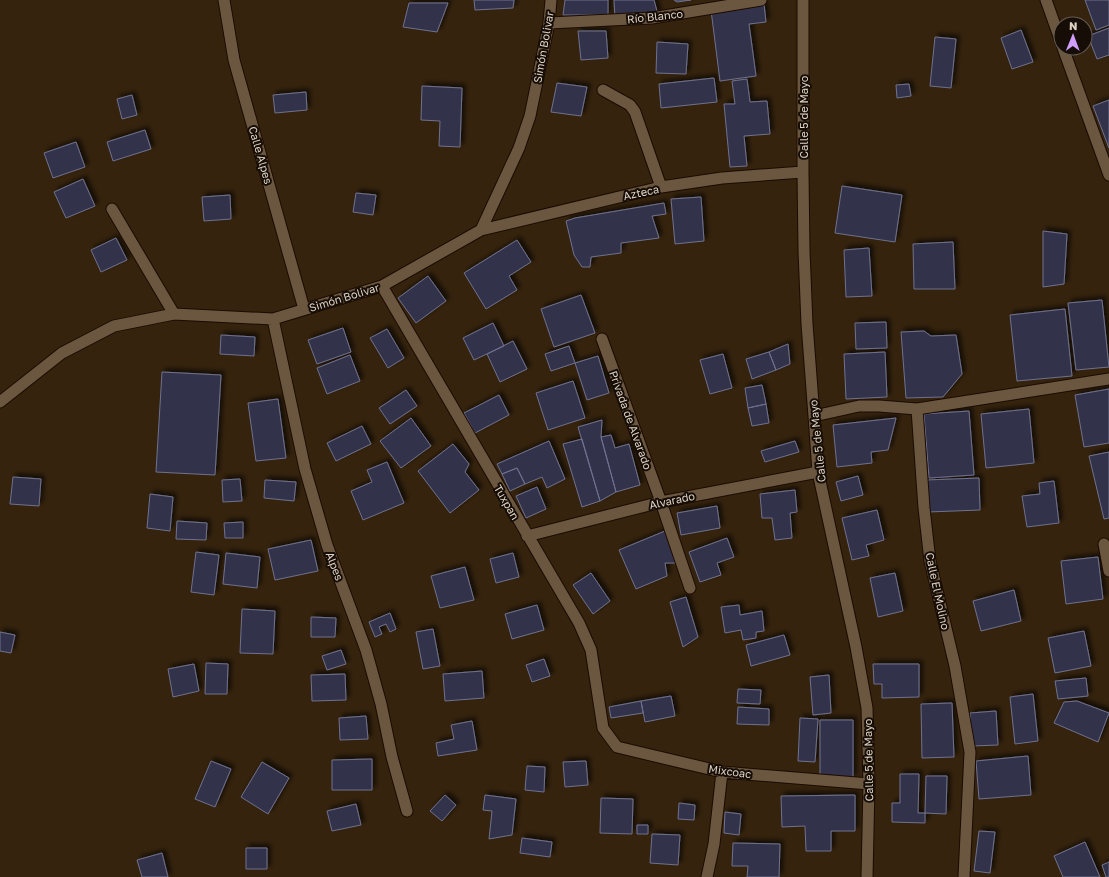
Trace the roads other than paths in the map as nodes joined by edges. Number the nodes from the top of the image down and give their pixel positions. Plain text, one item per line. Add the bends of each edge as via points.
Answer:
1 (224, 0) edge
2 (551, 0) edge
3 (761, 0) edge
4 (803, 0) edge
5 (1046, 0) edge
6 (1053, 20) edge
7 (549, 23) junction
8 (1066, 56) edge
9 (603, 90) dead end
10 (803, 172) junction
11 (1109, 176) edge
12 (661, 188) junction
13 (112, 209) dead end
14 (481, 230) junction
15 (382, 286) junction
16 (304, 310) junction
17 (174, 314) junction
18 (273, 319) junction
19 (602, 339) dead end
20 (1109, 379) edge
21 (0, 402) edge
22 (917, 409) junction
23 (814, 416) junction
24 (818, 472) junction
25 (661, 502) junction
26 (527, 536) junction
27 (1104, 544) dead end
28 (1109, 571) edge
29 (690, 588) dead end
30 (603, 728) joint
31 (722, 772) junction
32 (869, 784) junction
33 (407, 811) dead end
34 (707, 877) edge
35 (867, 877) edge
36 (964, 877) edge

1 - 16 street, Calle Alpes via 234,60
2 - 7 street, Simón Bolivar
3 - 7 street, Río Blanco via 652,18
4 - 10 street, Calle 5 de Mayo
5 - 6 street
7 - 14 street, Simón Bolivar via 530,116 519,148
8 - 11 street
9 - 12 street via 630,105 635,112
10 - 12 street, Azteca via 722,178
10 - 23 street, Calle 5 de Mayo via 807,324
12 - 14 street, Azteca
13 - 17 street
14 - 15 street, Simón Bolivar
15 - 16 street, Simón Bolivar
15 - 26 street, Tuxpan
16 - 18 street, Simón Bolivar
17 - 18 street, Simón Bolivar
17 - 21 street, Simón Bolivar via 114,326 62,353
18 - 33 street, Alpes via 305,469 327,545 366,650
19 - 25 street, Privada de Alvarado
20 - 22 street
22 - 23 street via 859,406
22 - 36 street, Calle El Molino via 930,562 954,666 970,752
23 - 24 street, Calle 5 de Mayo
24 - 25 street, Alvarado
24 - 32 street, Calle 5 de Mayo via 868,708
25 - 26 street, Alvarado
25 - 29 street, Privada de Alvarado
26 - 30 street, Tuxpan via 579,623 591,650
27 - 28 street
30 - 31 street, Mixcoac via 617,748
31 - 32 street, Mixcoac
31 - 34 street via 714,844
32 - 35 street, Calle 5 de Mayo

